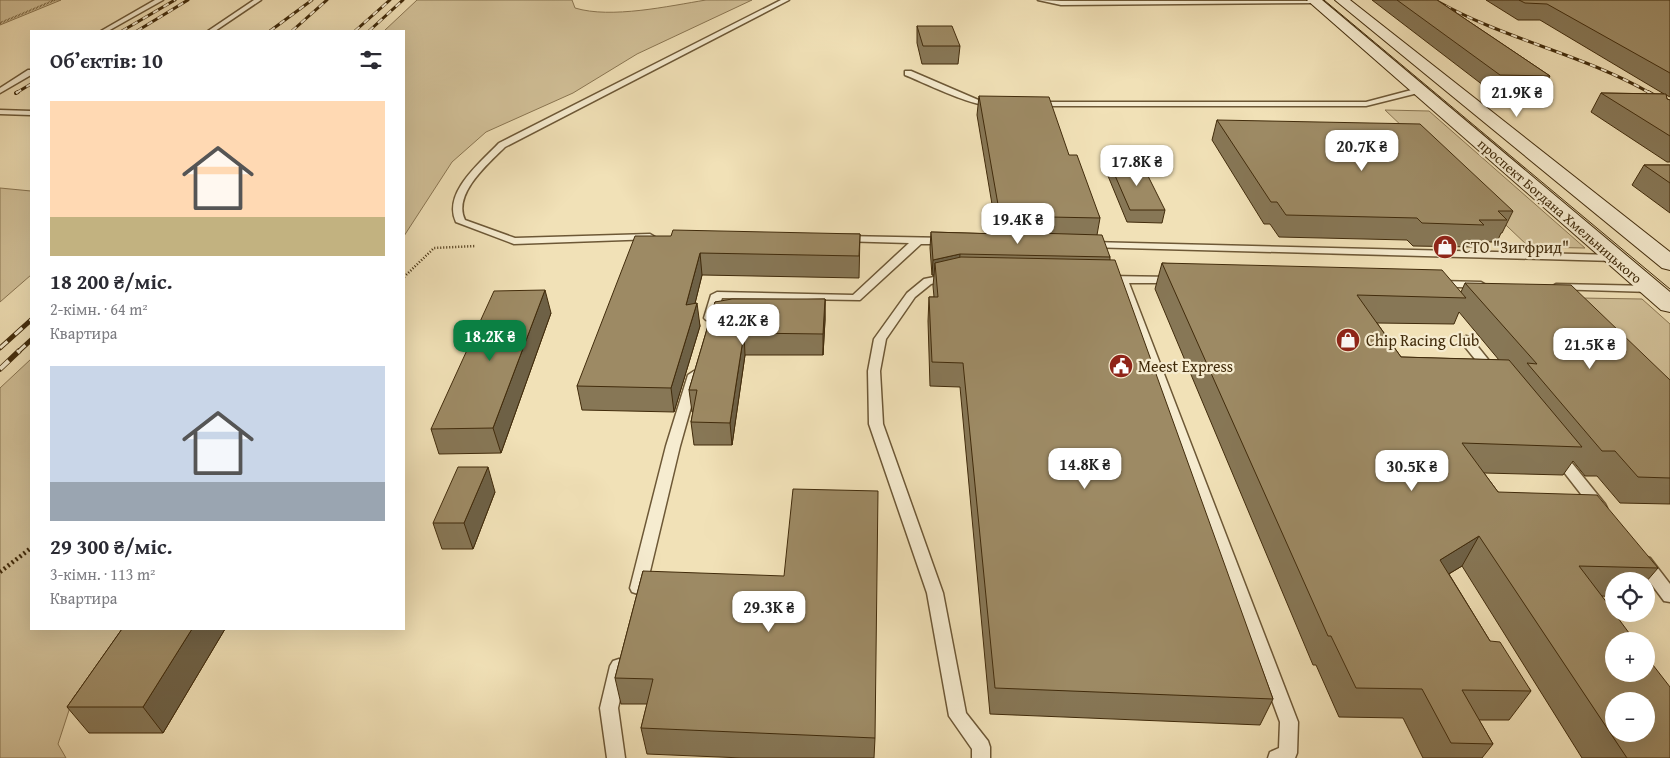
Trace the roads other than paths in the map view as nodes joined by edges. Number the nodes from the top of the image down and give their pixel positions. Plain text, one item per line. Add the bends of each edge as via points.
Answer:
1 (160, 0) edge
2 (258, 0) edge
3 (786, 0) edge
4 (1041, 0) edge
5 (1314, 0) edge
6 (1342, 0) edge
7 (106, 30) edge
8 (213, 30) edge
9 (30, 73) edge
10 (908, 73) dead end
11 (1419, 90) junction
12 (0, 91) edge
13 (1001, 104) edge
14 (1031, 104) edge
15 (0, 112) edge
16 (30, 113) edge
17 (664, 237) edge
18 (831, 239) edge
19 (918, 241) junction
20 (958, 242) edge
21 (1078, 245) edge
22 (1615, 258) junction
23 (1670, 263) edge
24 (959, 276) edge
25 (1094, 279) edge
26 (1123, 280) junction
27 (1182, 280) edge
28 (1424, 284) edge
29 (1490, 286) edge
30 (1544, 286) edge
31 (1651, 289) junction
32 (1670, 305) edge
33 (706, 333) edge
34 (1466, 340) dead end
35 (698, 361) edge
36 (1497, 378) edge
37 (1546, 440) edge
38 (1608, 518) edge
39 (1633, 549) edge
40 (1670, 596) edge
41 (635, 601) edge
42 (623, 650) edge
43 (616, 758) edge
44 (981, 758) edge
45 (1277, 758) edge

1 - 7 lane
2 - 8 lane
3 - 17 lane via 502,145 469,179 460,197 457,214 461,222 473,228 514,241
4 - 5 lane via 1061,3
5 - 11 main road, проспект Богдана Хмельницького
6 - 23 main road, проспект Богдана Хмельницького
9 - 12 lane
10 - 13 lane via 982,104
11 - 14 lane via 1366,104
11 - 22 main road, проспект Богдана Хмельницького
15 - 16 lane
18 - 19 lane
19 - 20 lane
19 - 33 lane via 856,298 717,295
21 - 22 lane
22 - 31 main road, проспект Богдана Хмельницького
24 - 44 lane via 928,282 911,295 880,339 874,371 876,424 935,593 958,716 982,746
25 - 26 lane
26 - 27 lane
26 - 45 lane via 1289,722 1288,753
28 - 29 lane
30 - 31 lane
31 - 32 main road, проспект Богдана Хмельницького
34 - 36 lane
35 - 41 lane
37 - 38 lane
39 - 40 lane
42 - 43 lane via 609,708

